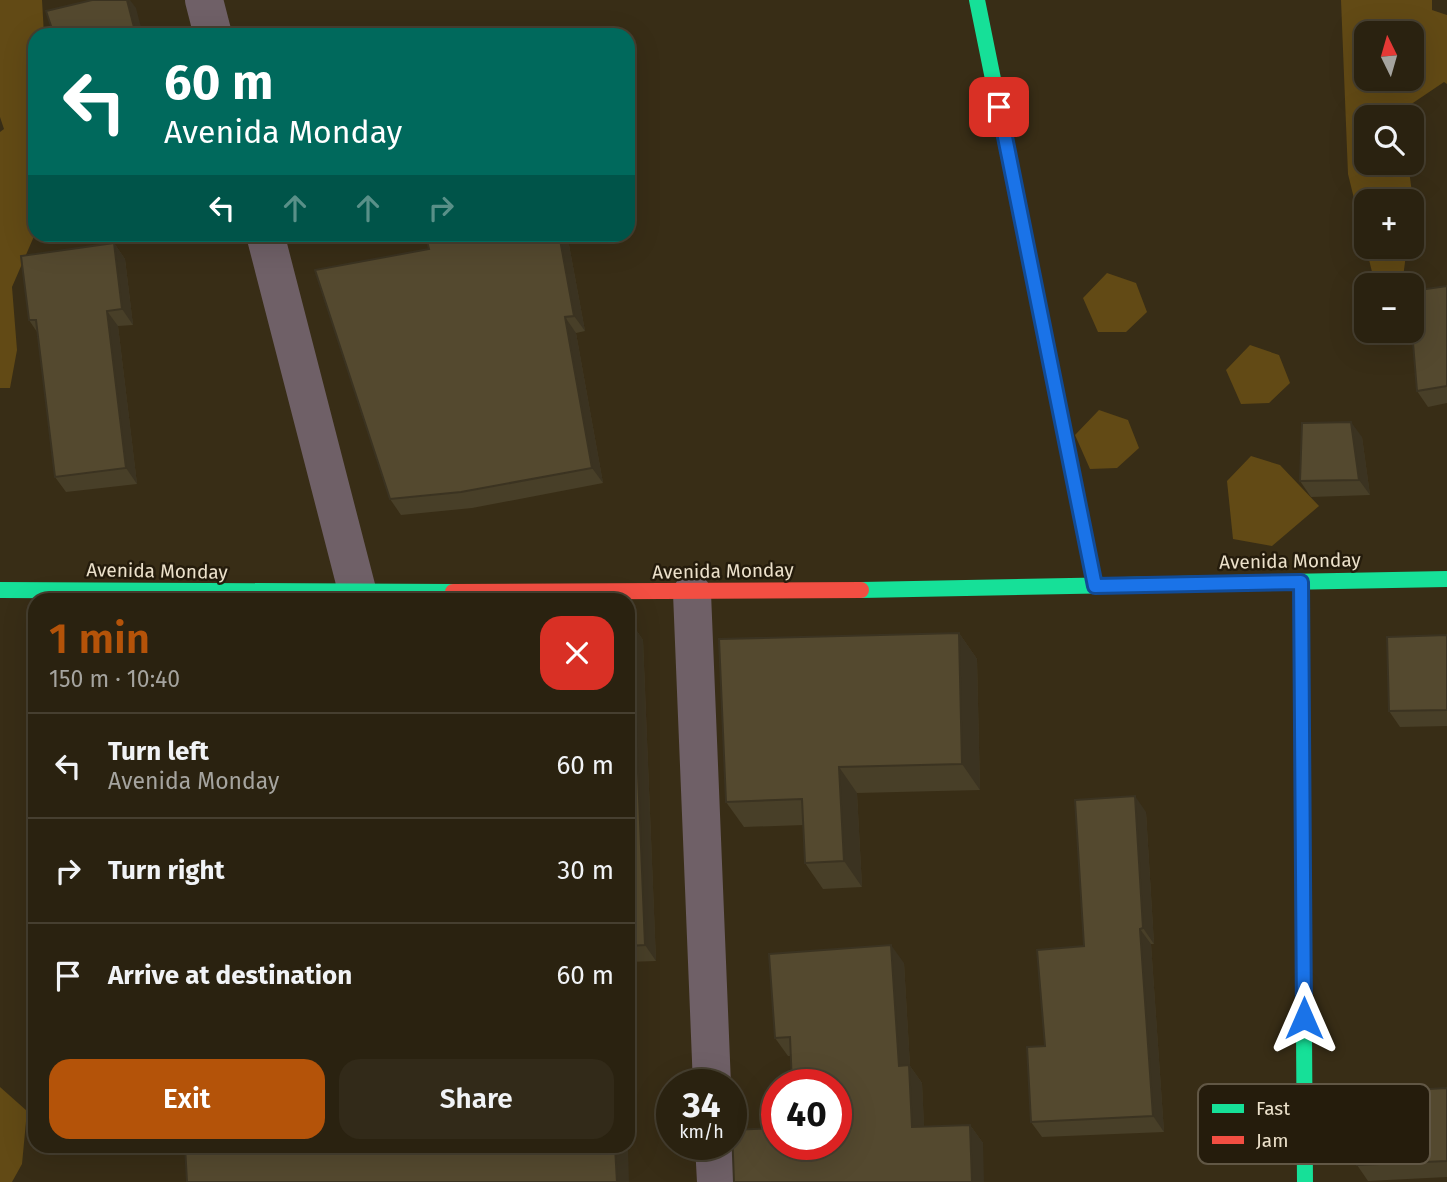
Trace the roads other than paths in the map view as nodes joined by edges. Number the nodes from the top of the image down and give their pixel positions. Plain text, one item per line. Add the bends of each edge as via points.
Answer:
1 (204, 0) edge
2 (977, 0) edge
3 (211, 28) edge
4 (267, 242) edge
5 (1447, 579) edge
6 (1301, 582) junction
7 (1095, 586) junction
8 (0, 590) edge
9 (268, 593) edge
10 (358, 593) edge
11 (635, 593) edge
12 (692, 593) junction
13 (711, 1069) edge
14 (1304, 1084) edge
15 (715, 1160) edge
16 (1305, 1164) edge
17 (716, 1182) edge
18 (1305, 1182) edge

1 - 3 street
2 - 7 main road
4 - 10 street
5 - 6 main road, Avenida Monday
6 - 7 main road, Avenida Monday
6 - 14 main road
7 - 12 main road, Avenida Monday
8 - 9 main road, Avenida Monday
11 - 12 main road, Avenida Monday
12 - 13 street
15 - 17 street
16 - 18 main road

